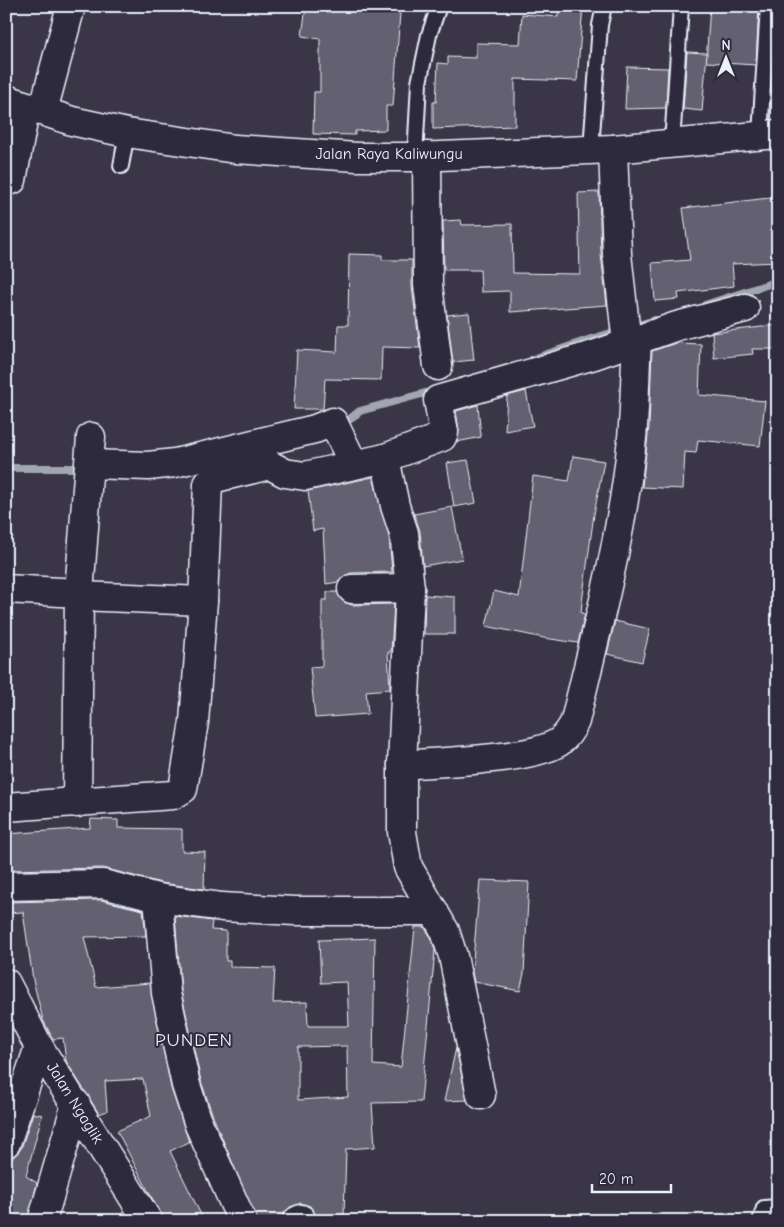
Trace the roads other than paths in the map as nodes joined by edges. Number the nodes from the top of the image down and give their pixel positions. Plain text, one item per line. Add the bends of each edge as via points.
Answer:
1 (71, 6) edge
2 (439, 6) edge
3 (604, 6) edge
4 (681, 6) edge
5 (768, 6) edge
6 (25, 105) edge
7 (127, 133) junction
8 (769, 135) edge
9 (672, 144) junction
10 (602, 149) junction
11 (421, 157) junction
12 (121, 166) dead end
13 (12, 180) dead end
14 (745, 308) dead end
15 (629, 337) junction
16 (438, 366) dead end
17 (91, 437) dead end
18 (343, 444) junction
19 (385, 458) junction
20 (90, 469) junction
21 (410, 588) junction
22 (6, 589) edge
23 (352, 589) dead end
24 (79, 594) junction
25 (203, 601) junction
26 (402, 765) junction
27 (77, 803) junction
28 (6, 807) edge
29 (6, 886) edge
30 (158, 898) junction
31 (434, 910) junction
32 (6, 983) edge
33 (39, 1047) junction
34 (480, 1095) dead end
35 (76, 1104) junction
36 (6, 1143) edge
37 (778, 1207) edge
38 (43, 1218) dead end
39 (148, 1221) edge
40 (242, 1221) edge
41 (760, 1221) edge

1 - 6 street
2 - 11 lane via 429,34 419,83
3 - 10 lane via 600,25
4 - 9 lane
5 - 8 lane
6 - 7 street, Jalan Raya Kaliwungu via 72,121
6 - 13 street
7 - 11 street, Jalan Raya Kaliwungu via 244,150
7 - 12 lane
8 - 9 street, Jalan Raya Kaliwungu
9 - 10 street, Jalan Raya Kaliwungu
10 - 11 street, Jalan Raya Kaliwungu
10 - 15 street
11 - 16 street via 428,285
14 - 15 street
15 - 19 street via 438,400 442,436
15 - 26 street via 632,438 622,509 578,712 569,734 558,743 535,752
17 - 20 street
18 - 19 street
18 - 20 street via 333,422 175,463
18 - 25 street via 305,476 285,473 270,465 212,480 208,484
19 - 21 street via 404,533
20 - 24 street
21 - 23 street
21 - 26 street
22 - 24 street
24 - 25 street
24 - 27 street
25 - 27 street via 194,722 183,789 173,795
26 - 31 street via 402,832 408,867
27 - 28 street
29 - 30 street via 103,884
30 - 31 street via 222,907 295,911
30 - 40 street via 166,993 186,1085 199,1125
31 - 34 street via 453,956
32 - 33 street, Jalan Ngaglik
33 - 35 street, Jalan Ngaglik
33 - 36 street
35 - 38 street
35 - 39 street, Jalan Ngaglik
37 - 41 lane via 764,1208

